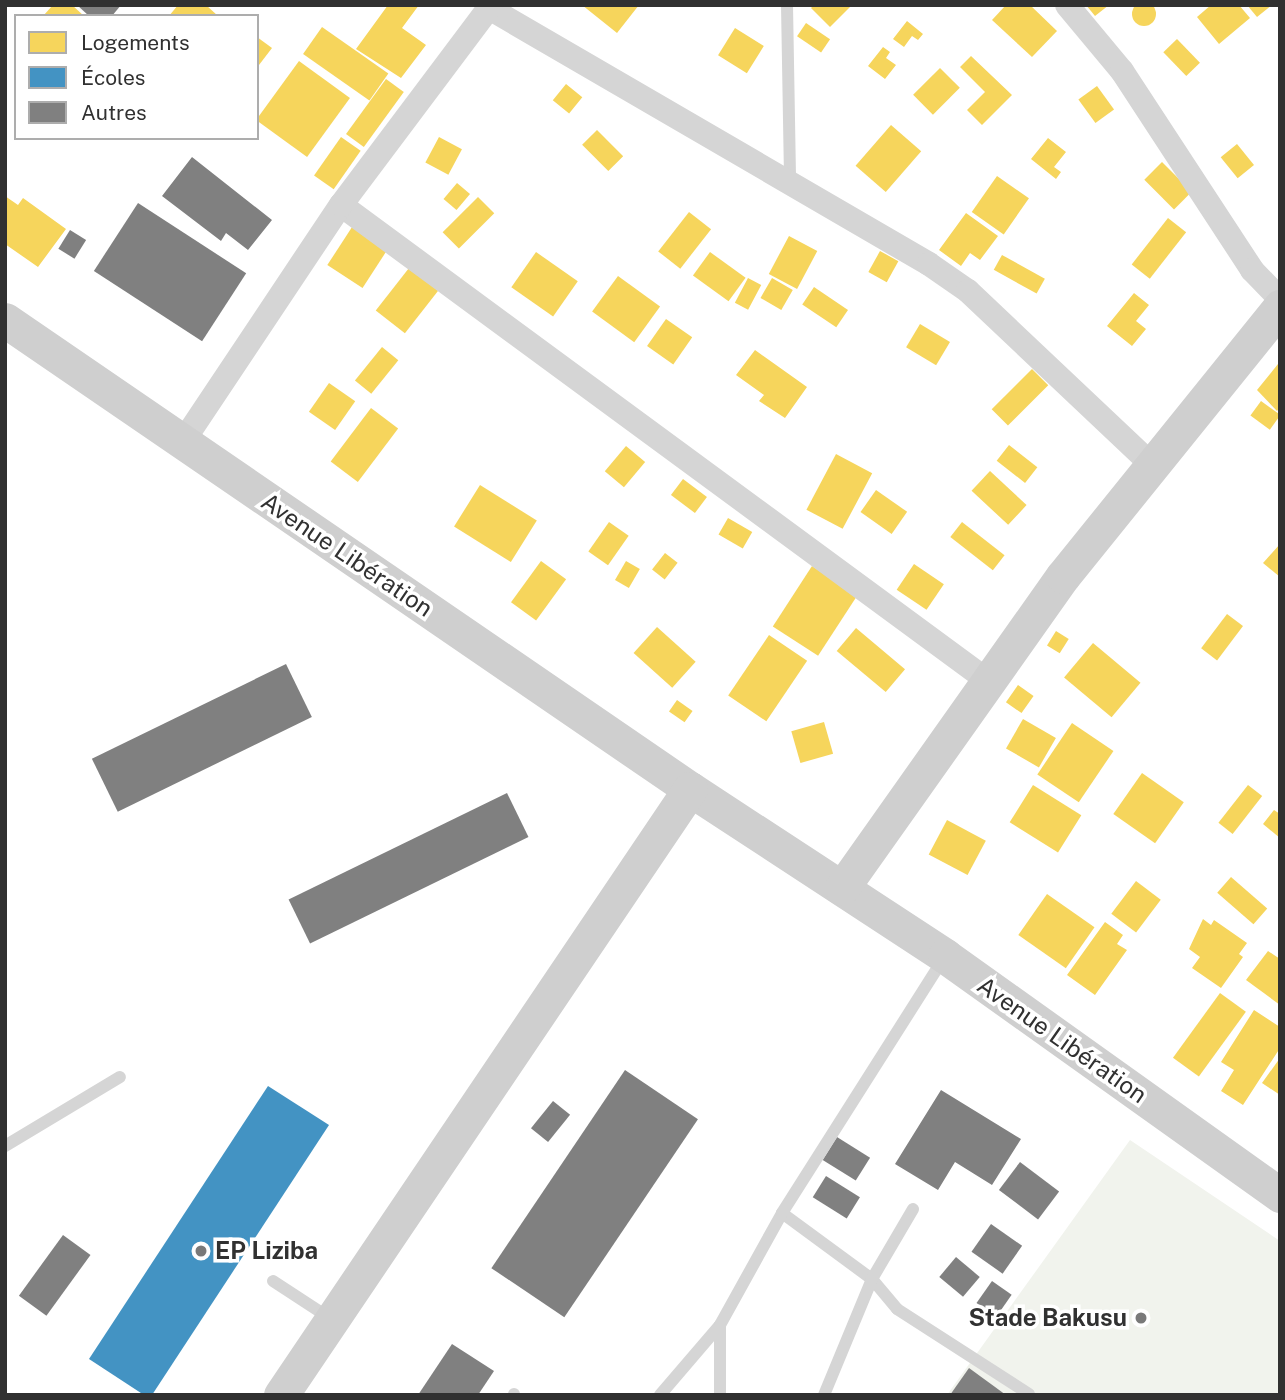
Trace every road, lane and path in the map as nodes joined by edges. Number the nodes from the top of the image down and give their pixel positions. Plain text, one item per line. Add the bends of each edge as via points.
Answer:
1 (787, 5) edge
2 (1067, 5) edge
3 (488, 6) edge
4 (790, 183) junction
5 (341, 205) junction
6 (1280, 299) edge
7 (1280, 307) edge
8 (5, 320) edge
9 (181, 443) junction
10 (1153, 465) junction
11 (991, 683) junction
12 (690, 789) junction
13 (842, 888) junction
14 (945, 956) junction
15 (120, 1077) dead end
16 (5, 1146) edge
17 (1280, 1195) edge
18 (913, 1209) dead end
19 (782, 1213) junction
20 (872, 1279) junction
21 (272, 1281) dead end
22 (333, 1320) junction
23 (720, 1325) junction
24 (1029, 1394) edge
25 (281, 1395) edge
26 (660, 1395) edge
27 (720, 1395) edge
28 (824, 1395) edge

1 - 4 lane
2 - 6 street via 1122,71 1252,270
3 - 4 street
3 - 5 street
4 - 10 street via 968,291
5 - 9 street
5 - 11 street
7 - 10 street
8 - 9 street, Avenue Libération
9 - 12 street, Avenue Libération
10 - 11 street via 1063,576
11 - 13 street
12 - 13 street, Avenue Libération
12 - 22 street
13 - 14 street, Avenue Libération
14 - 17 street, Avenue Libération
14 - 19 lane
15 - 16 lane
18 - 20 lane
19 - 20 lane
19 - 23 lane
20 - 24 lane via 897,1309
20 - 28 lane
21 - 22 lane
22 - 25 street
23 - 26 lane
23 - 27 lane

